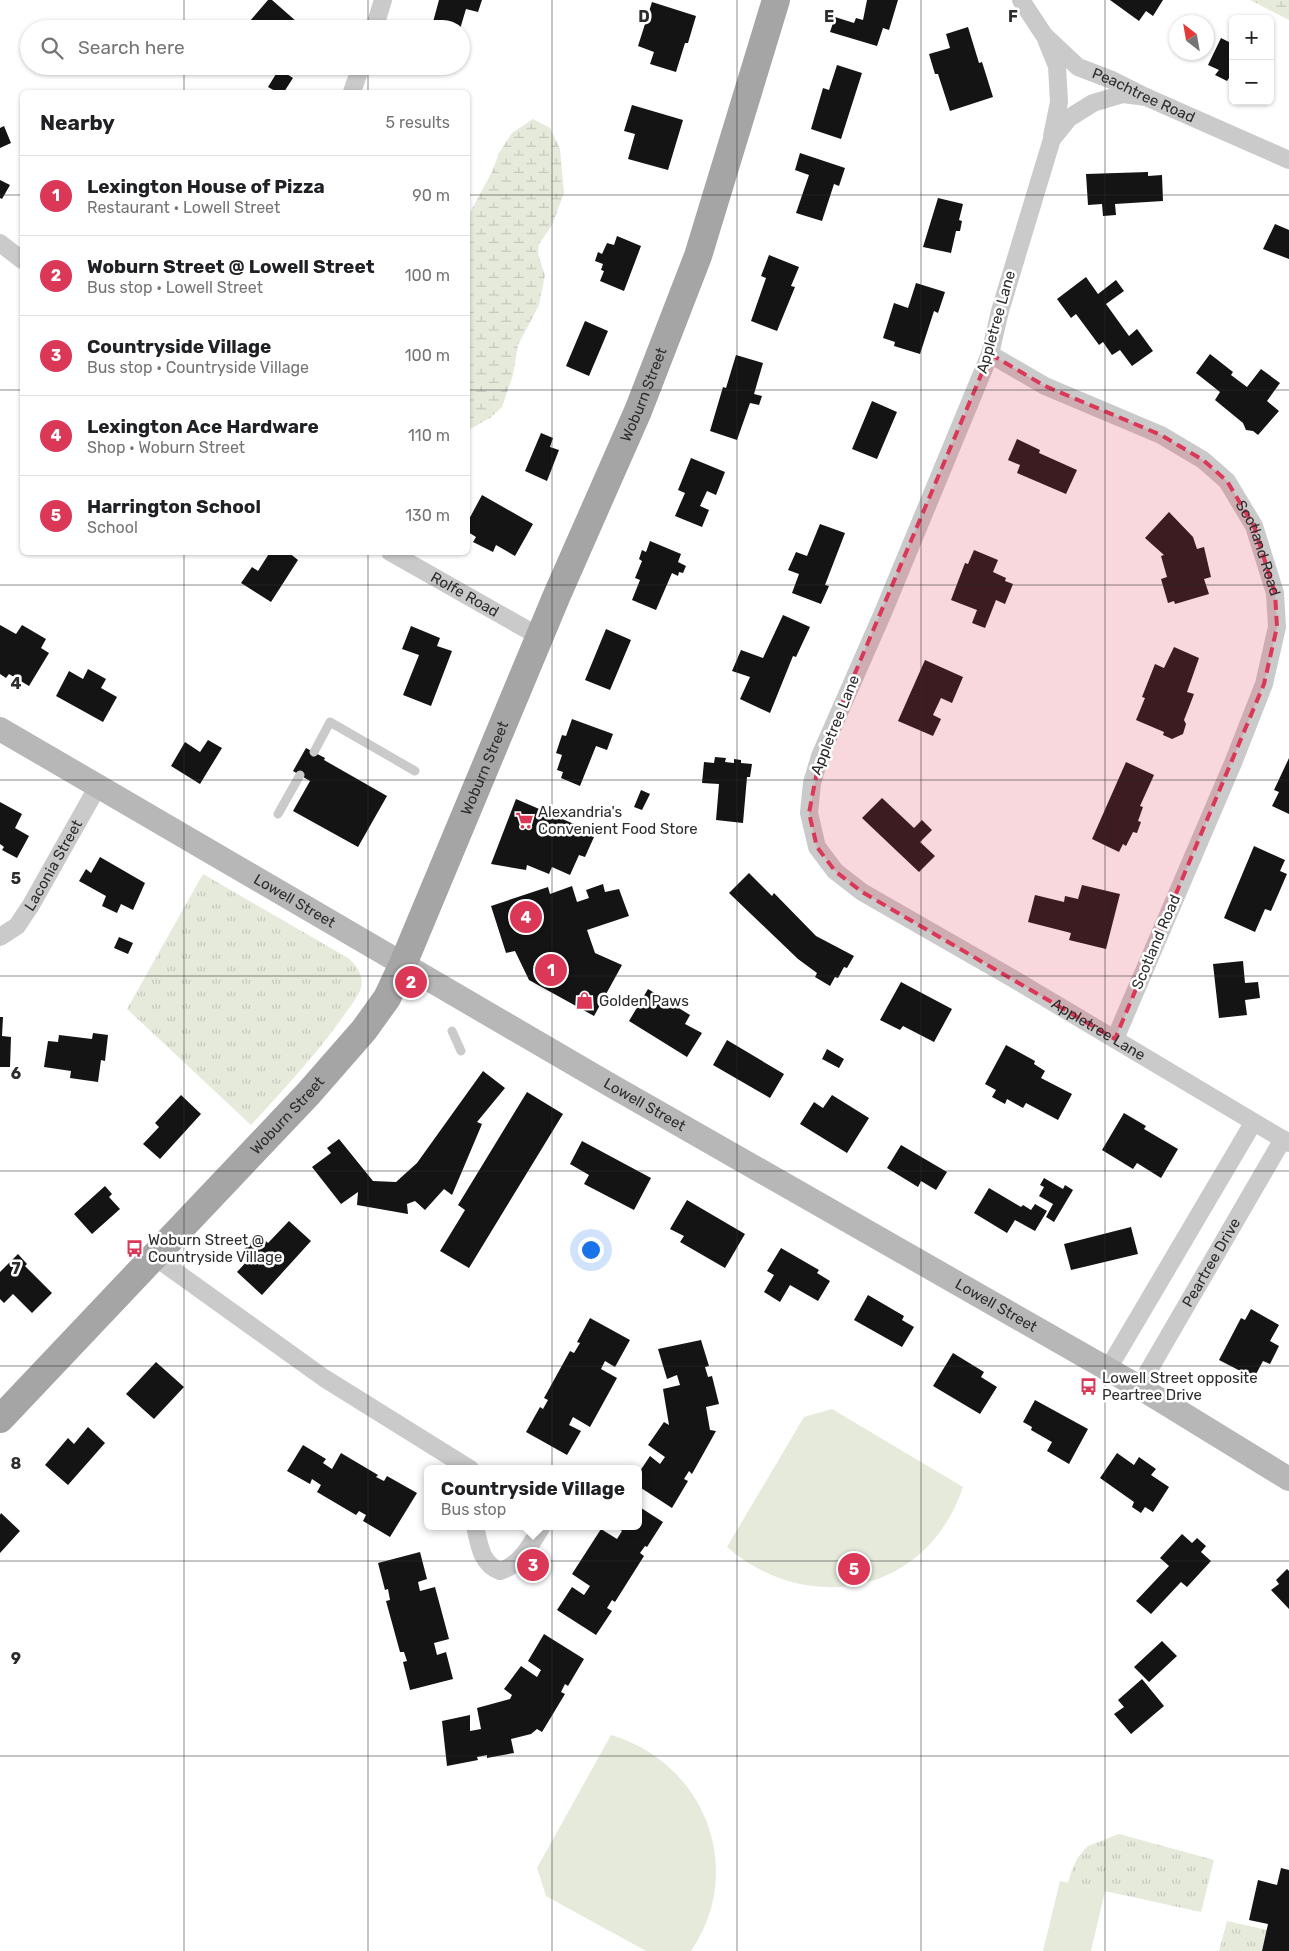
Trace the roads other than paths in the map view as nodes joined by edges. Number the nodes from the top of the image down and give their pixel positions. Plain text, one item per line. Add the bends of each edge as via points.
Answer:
1 (383, 0) edge
2 (776, 0) edge
3 (1021, 0) edge
4 (377, 20) edge
5 (1044, 35) junction
6 (358, 75) edge
7 (353, 90) edge
8 (1146, 98) junction
9 (1052, 139) junction
10 (1289, 160) edge
11 (0, 243) edge
12 (20, 258) edge
13 (990, 354) junction
14 (395, 555) edge
15 (540, 637) junction
16 (0, 729) edge
17 (314, 752) dead end
18 (415, 770) dead end
19 (300, 775) dead end
20 (98, 786) junction
21 (278, 814) dead end
22 (0, 937) edge
23 (403, 964) junction
24 (452, 1031) dead end
25 (1114, 1039) junction
26 (461, 1051) dead end
27 (1253, 1123) junction
28 (1286, 1141) edge
29 (155, 1257) junction
30 (1108, 1369) junction
31 (1139, 1387) junction
32 (0, 1419) edge
33 (464, 1465) edge
34 (1289, 1479) edge
35 (476, 1530) edge
36 (540, 1530) edge

1 - 4 street
2 - 15 main road, Woburn Street via 698,256 638,410
3 - 5 street, Peachtree Road
5 - 8 street, Peachtree Road via 1078,67
5 - 9 street, Appletree Lane via 1057,66 1059,102
6 - 7 street
8 - 9 street, Appletree Lane via 1123,94 1093,103 1069,118
8 - 10 street, Peachtree Road
9 - 13 street, Appletree Lane
11 - 12 street
13 - 25 street, Scotland Road via 1045,386 1161,435 1203,460 1227,480 1254,526 1275,593 1277,627 1264,684
13 - 25 street, Appletree Lane via 820,756 812,782 809,813 817,847 835,871 862,892
14 - 15 street, Rolfe Road
15 - 23 main road, Woburn Street
16 - 20 main road, Lowell Street
17 - 18 lane via 330,722
19 - 21 lane
20 - 22 street, Laconia Street via 27,912 17,926
20 - 23 main road, Lowell Street
23 - 29 main road, Woburn Street via 387,998 364,1030
23 - 30 main road, Lowell Street
24 - 26 lane
25 - 27 street, Appletree Lane
27 - 28 street, Appletree Lane
27 - 30 street
28 - 31 street, Peartree Drive
29 - 32 main road, Woburn Street
29 - 33 street via 324,1378
30 - 31 main road, Lowell Street
31 - 34 main road, Lowell Street
35 - 36 street via 483,1556 500,1571 522,1557

